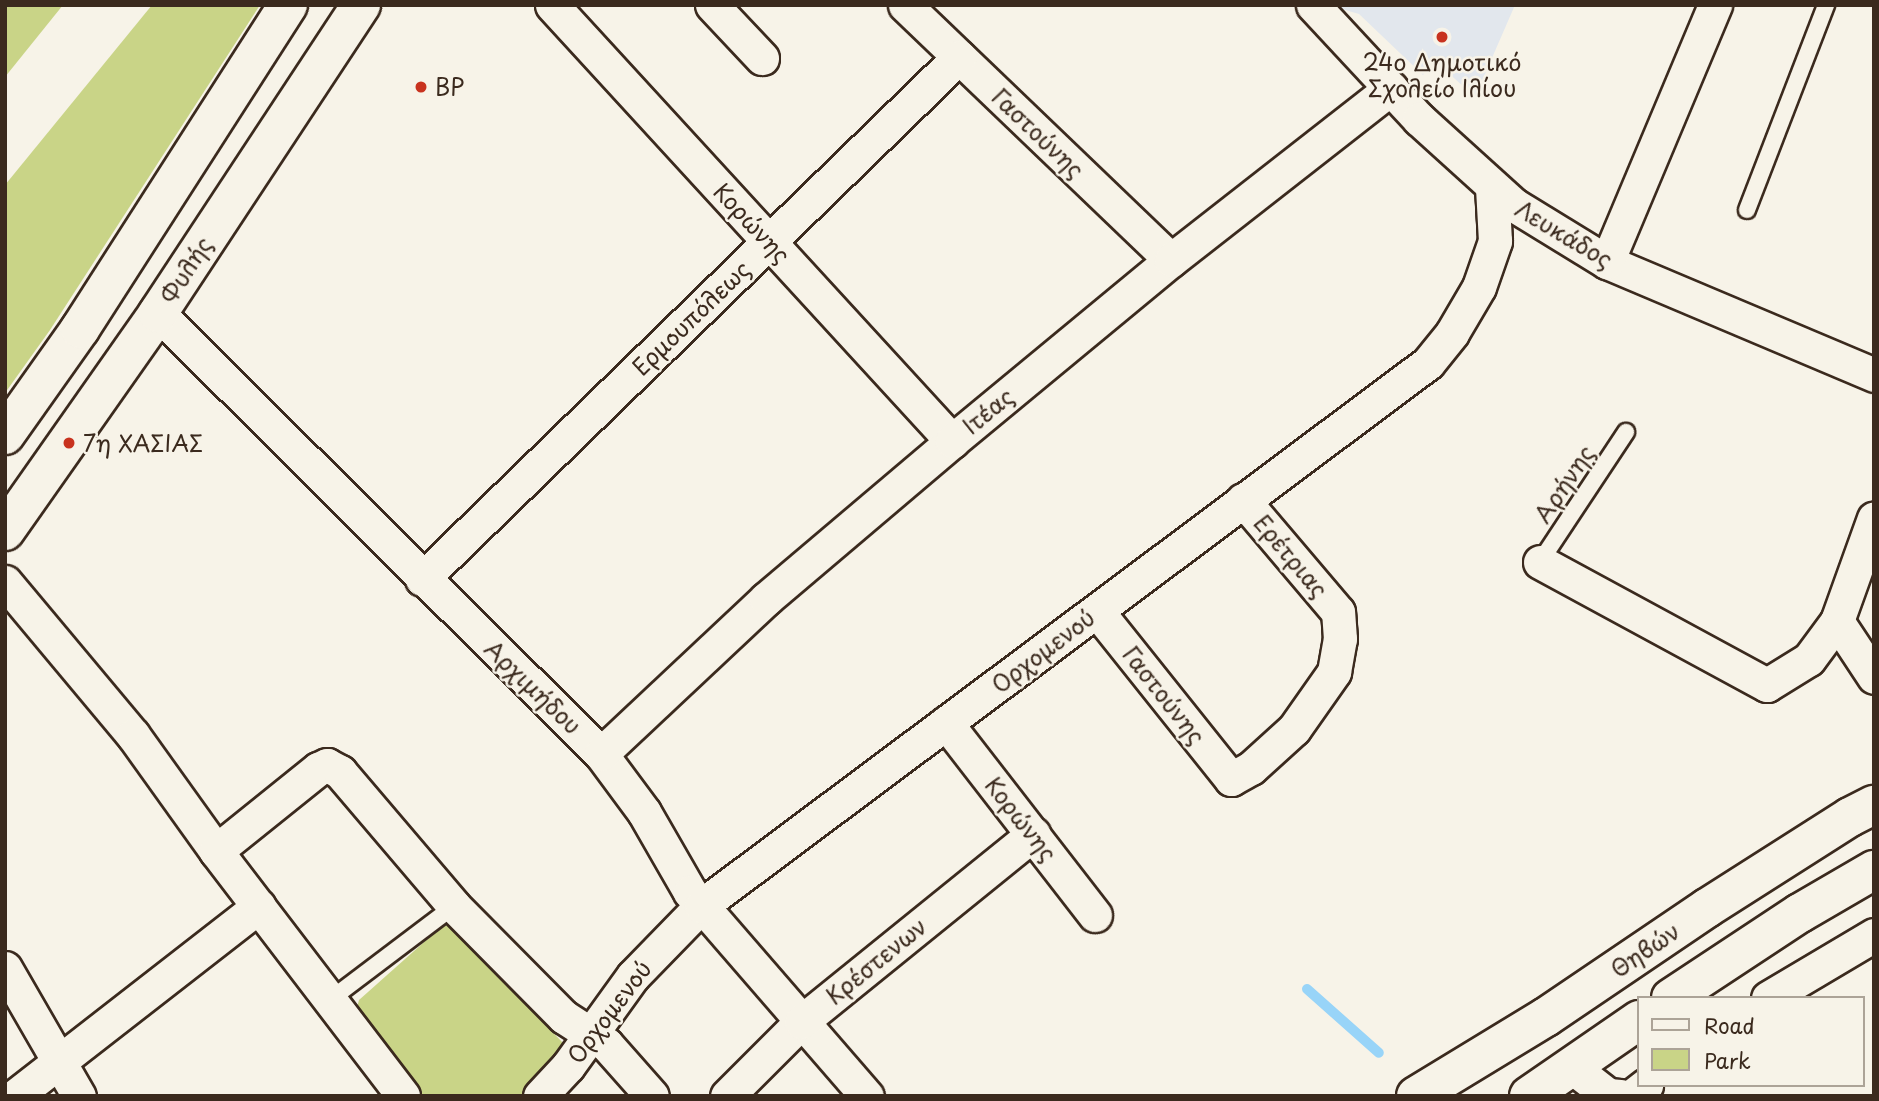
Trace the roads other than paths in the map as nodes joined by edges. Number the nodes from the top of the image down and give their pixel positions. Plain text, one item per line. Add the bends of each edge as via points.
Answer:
1 (288, 5) edge
2 (361, 5) edge
3 (552, 5) edge
4 (712, 5) edge
5 (905, 5) edge
6 (1313, 5) edge
7 (1715, 5) edge
8 (1826, 5) edge
9 (959, 57) junction
10 (762, 58) dead end
11 (1391, 88) junction
12 (1503, 196) junction
13 (1747, 210) dead end
14 (769, 242) junction
15 (1171, 260) junction
16 (1607, 262) junction
17 (158, 313) junction
18 (1874, 376) edge
19 (1626, 432) dead end
20 (5, 435) edge
21 (952, 441) junction
22 (1243, 500) junction
23 (1874, 517) edge
24 (5, 531) edge
25 (1540, 562) joint
26 (422, 579) junction
27 (5, 582) edge
28 (1097, 611) junction
29 (1837, 621) junction
30 (1874, 677) edge
31 (946, 723) junction
32 (601, 754) junction
33 (1231, 779) joint
34 (1874, 805) edge
35 (1033, 834) junction
36 (216, 851) junction
37 (1874, 870) edge
38 (259, 906) junction
39 (454, 906) junction
40 (701, 906) junction
41 (1095, 915) dead end
42 (1874, 935) edge
43 (5, 968) edge
44 (1674, 996) edge
45 (1771, 996) edge
46 (331, 999) junction
47 (1638, 1021) edge
48 (801, 1022) junction
49 (589, 1033) junction
50 (58, 1062) junction
51 (1572, 1067) junction
52 (15, 1096) edge
53 (79, 1096) edge
54 (402, 1096) edge
55 (540, 1096) edge
56 (652, 1096) edge
57 (727, 1096) edge
58 (867, 1096) edge
59 (1416, 1096) edge
60 (1530, 1096) edge
61 (1620, 1096) edge

1 - 20 main road via 80,330
2 - 17 main road, Φυλής
3 - 14 street, Κορώνης
4 - 10 street
5 - 9 street, Γαστούνης
6 - 11 street, Λευκάδος
7 - 16 street
8 - 13 lane
9 - 14 street, Ερμουπόλεως
9 - 15 street, Γαστούνης
11 - 12 street, Λευκάδος
11 - 15 street, Ιτέας
12 - 16 street, Λευκάδος
12 - 22 street, Ορχομενού via 1496,241 1479,287 1428,363
14 - 21 street, Κορώνης
14 - 26 street, Ερμουπόλεως
15 - 21 street, Ιτέας
16 - 18 street, Λευκάδος
17 - 24 main road, Φυλής
17 - 26 street, Αρχιμήδου
19 - 25 lane, Αρήνης
21 - 32 street, Ιτέας via 765,598
22 - 28 street, Ορχομενού
22 - 33 street, Ερέτριας via 1338,612 1340,639 1334,672 1294,729 1251,768
23 - 29 street
25 - 29 street via 1767,685 1809,659
26 - 32 street, Αρχιμήδου
27 - 36 street via 133,735
28 - 31 street, Ορχομενού
28 - 33 street, Γαστούνης
29 - 30 street
31 - 35 street, Κορώνης
31 - 40 street, Ορχομενού
32 - 40 street, Αρχιμήδου via 644,812
34 - 59 main road, Θηβών
35 - 41 street, Κορώνης
35 - 48 street, Κρέστενων
36 - 38 street
36 - 39 street via 327,765 340,772
37 - 44 main road
38 - 46 street
38 - 50 street
39 - 46 lane
39 - 49 street via 564,1017
40 - 48 street, Αρχιμήδου
40 - 49 street, Ορχομενού via 633,976
42 - 45 street
43 - 50 street
46 - 54 street
47 - 51 main road
48 - 57 street, Κρέστενων
48 - 58 street, Αρχιμήδου
49 - 55 street, Ορχομενού via 568,1066
49 - 56 street via 607,1044
50 - 52 street
50 - 53 street
51 - 60 main road
51 - 61 street via 1608,1096

